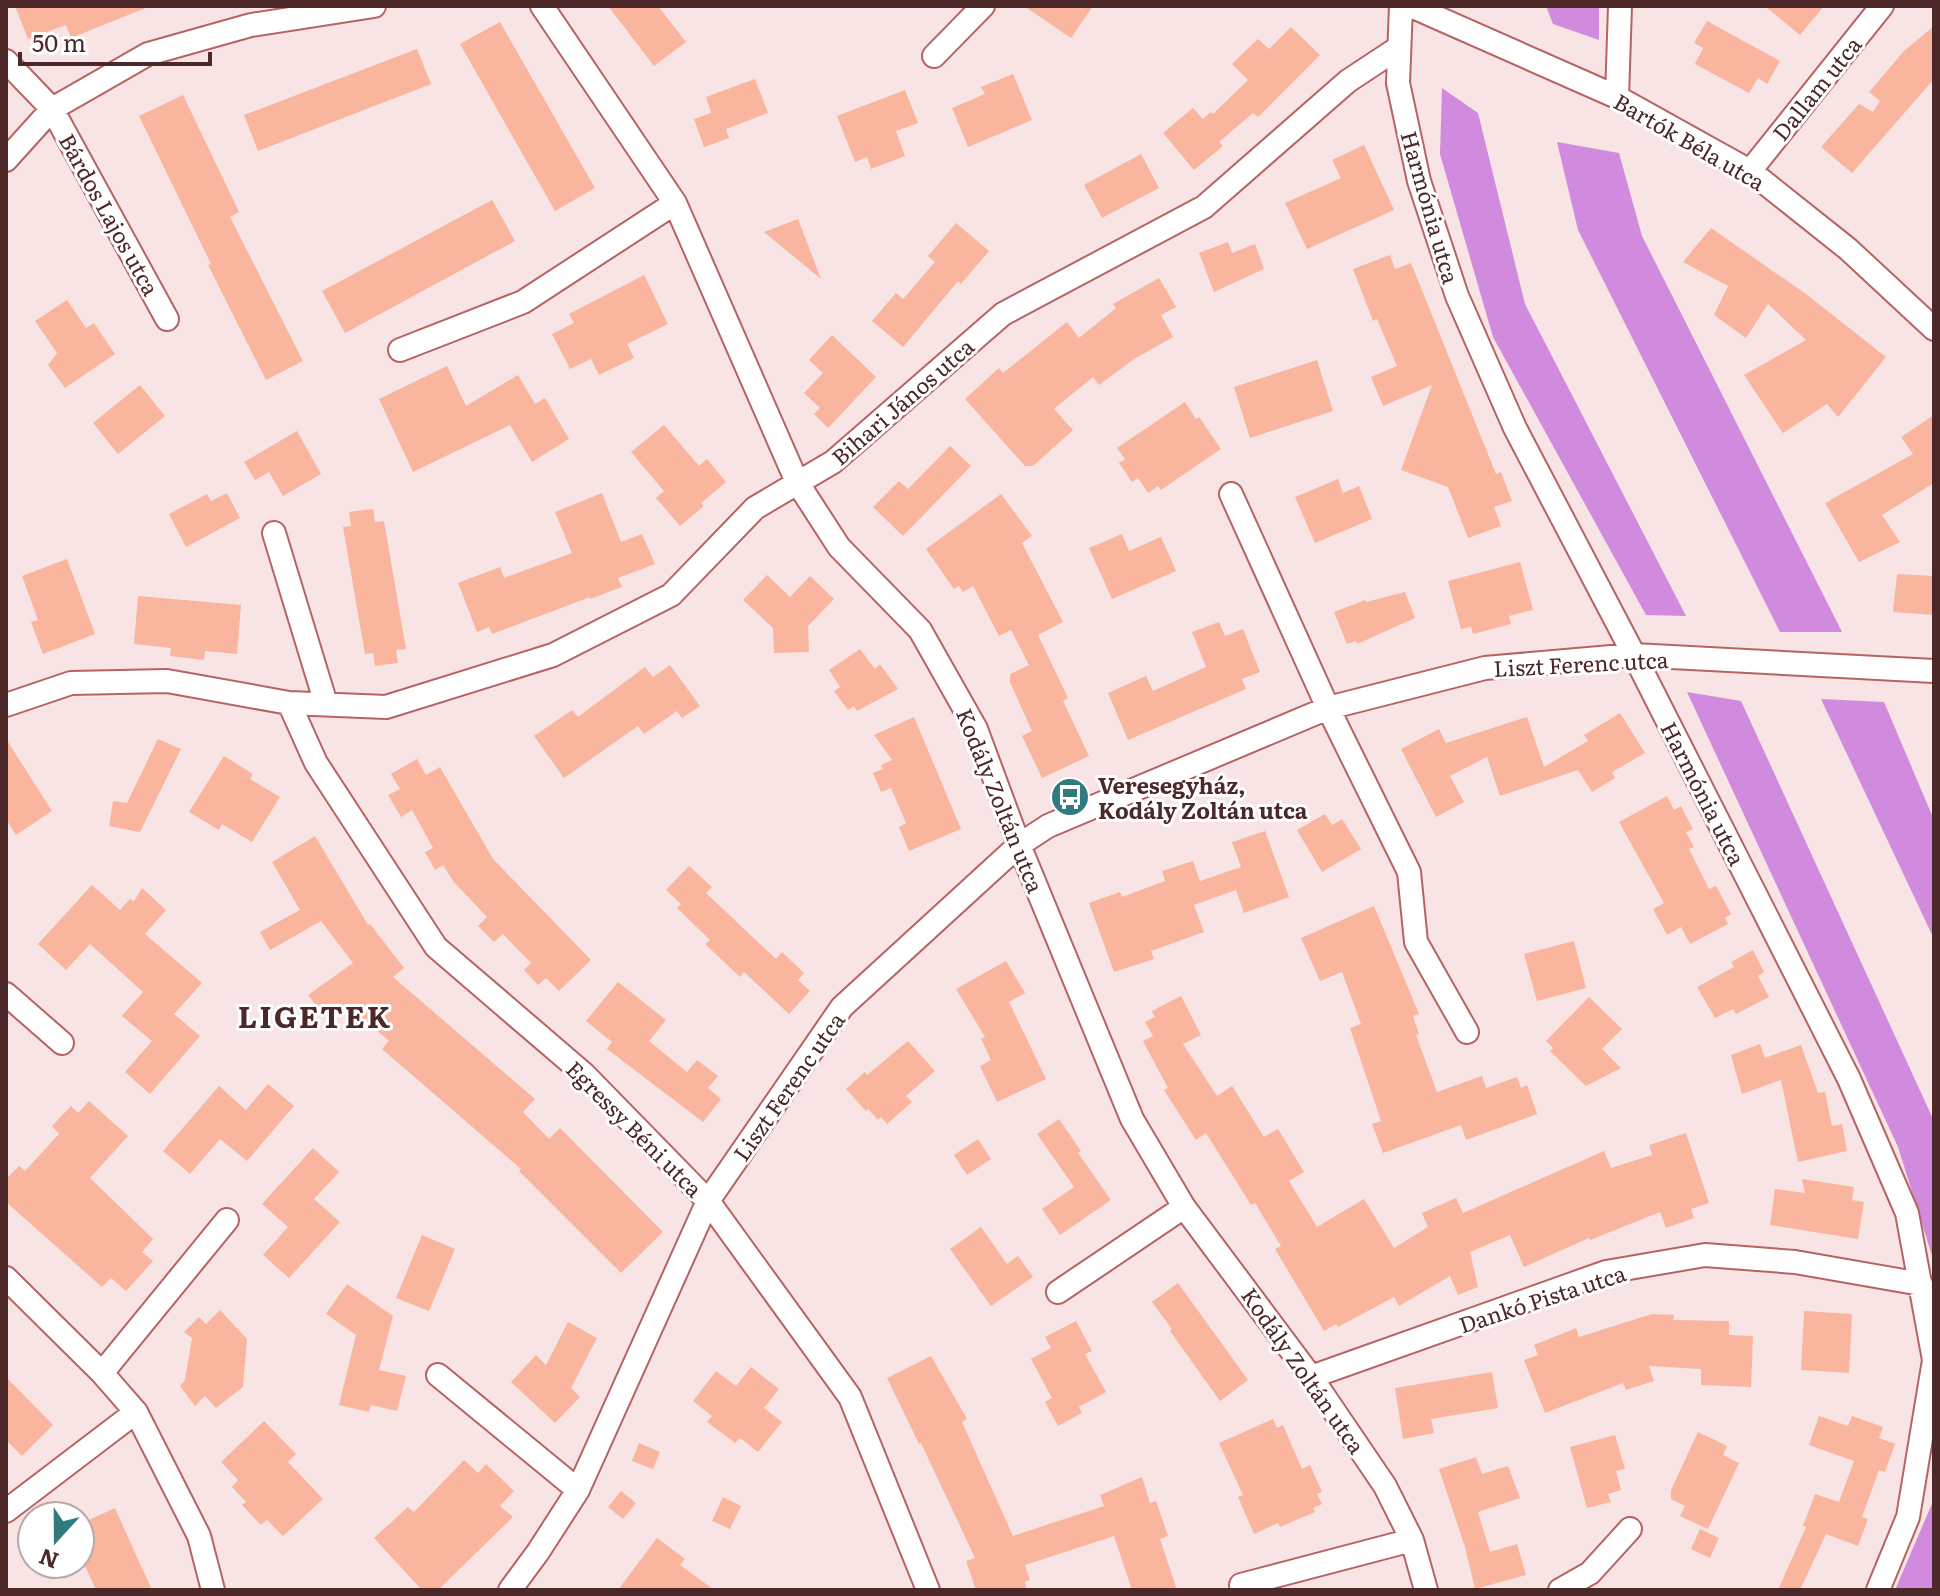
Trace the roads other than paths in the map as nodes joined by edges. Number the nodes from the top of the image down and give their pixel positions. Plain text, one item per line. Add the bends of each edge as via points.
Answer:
1 (374, 6) edge
2 (542, 6) edge
3 (983, 6) edge
4 (1401, 6) edge
5 (1411, 6) edge
6 (1620, 6) edge
7 (1882, 6) edge
8 (1398, 48) junction
9 (934, 56) dead end
10 (6, 61) edge
11 (1617, 97) junction
12 (52, 109) junction
13 (6, 160) edge
14 (1750, 171) junction
15 (675, 203) junction
16 (167, 319) dead end
17 (1934, 329) edge
18 (400, 350) dead end
19 (797, 482) junction
20 (1231, 494) dead end
21 (274, 533) dead end
22 (1634, 655) junction
23 (1934, 671) edge
24 (289, 703) junction
25 (326, 704) junction
26 (6, 705) edge
27 (1328, 708) junction
28 (1019, 845) junction
29 (6, 994) edge
30 (1467, 1032) dead end
31 (62, 1043) dead end
32 (708, 1201) junction
33 (1184, 1207) junction
34 (227, 1220) dead end
35 (6, 1278) edge
36 (1921, 1284) junction
37 (1058, 1292) dead end
38 (102, 1373) junction
39 (438, 1375) dead end
40 (1311, 1377) junction
41 (136, 1412) junction
42 (578, 1490) junction
43 (6, 1511) edge
44 (1630, 1529) dead end
45 (1412, 1540) junction
46 (1241, 1585) dead end
47 (213, 1590) edge
48 (510, 1590) edge
49 (928, 1590) edge
50 (1426, 1590) edge
51 (1560, 1590) edge
52 (1878, 1590) edge

1 - 12 street, Bárdos Lajos utca via 251,25 148,54
2 - 15 street, Kodály Zoltán utca
3 - 9 street
4 - 8 street, Harmónia utca
5 - 11 street, Bartók Béla utca
6 - 11 street
7 - 14 street, Dallam utca
8 - 19 street, Bihari János utca via 1348,81 1204,207 1003,314 833,462
8 - 22 street, Harmónia utca via 1398,83 1419,181 1457,296 1515,428
10 - 12 street
11 - 14 street, Bartók Béla utca
12 - 13 street, Bárdos Lajos utca
12 - 16 street, Bárdos Lajos utca
14 - 17 street, Bartók Béla utca via 1848,249
15 - 18 street via 523,302
15 - 19 street, Kodály Zoltán utca
19 - 25 street, Bihari János utca via 755,508 671,595 553,655 386,707
19 - 28 street, Kodály Zoltán utca via 839,547 920,630 976,729
20 - 27 street
21 - 25 street
22 - 23 street, Liszt Ferenc utca
22 - 27 street, Liszt Ferenc utca via 1485,668
22 - 36 street, Harmónia utca via 1849,1079 1907,1213
24 - 25 street, Bihari János utca
24 - 26 street, Bihari János utca via 167,681 71,683
24 - 32 street, Egressy Béni utca via 316,763 436,947 584,1074
27 - 28 street, Liszt Ferenc utca via 1048,826
27 - 30 street via 1409,872 1416,942
28 - 32 street, Liszt Ferenc utca via 842,1007
28 - 33 street, Kodály Zoltán utca via 1132,1119
29 - 31 street
32 - 42 street, Liszt Ferenc utca
32 - 49 street, Egressy Béni utca via 850,1397
33 - 37 street
33 - 40 street, Kodály Zoltán utca
34 - 38 street
35 - 38 street
36 - 40 street, Dankó Pista utca via 1795,1262 1705,1255 1606,1272
36 - 52 street, Harmónia utca via 1934,1360 1908,1517
38 - 41 street
39 - 42 street
40 - 45 street, Kodály Zoltán utca via 1385,1486
41 - 43 street
41 - 47 street via 199,1536
42 - 48 street, Liszt Ferenc utca
44 - 51 street via 1590,1573
45 - 46 street
45 - 50 street, Kodály Zoltán utca

